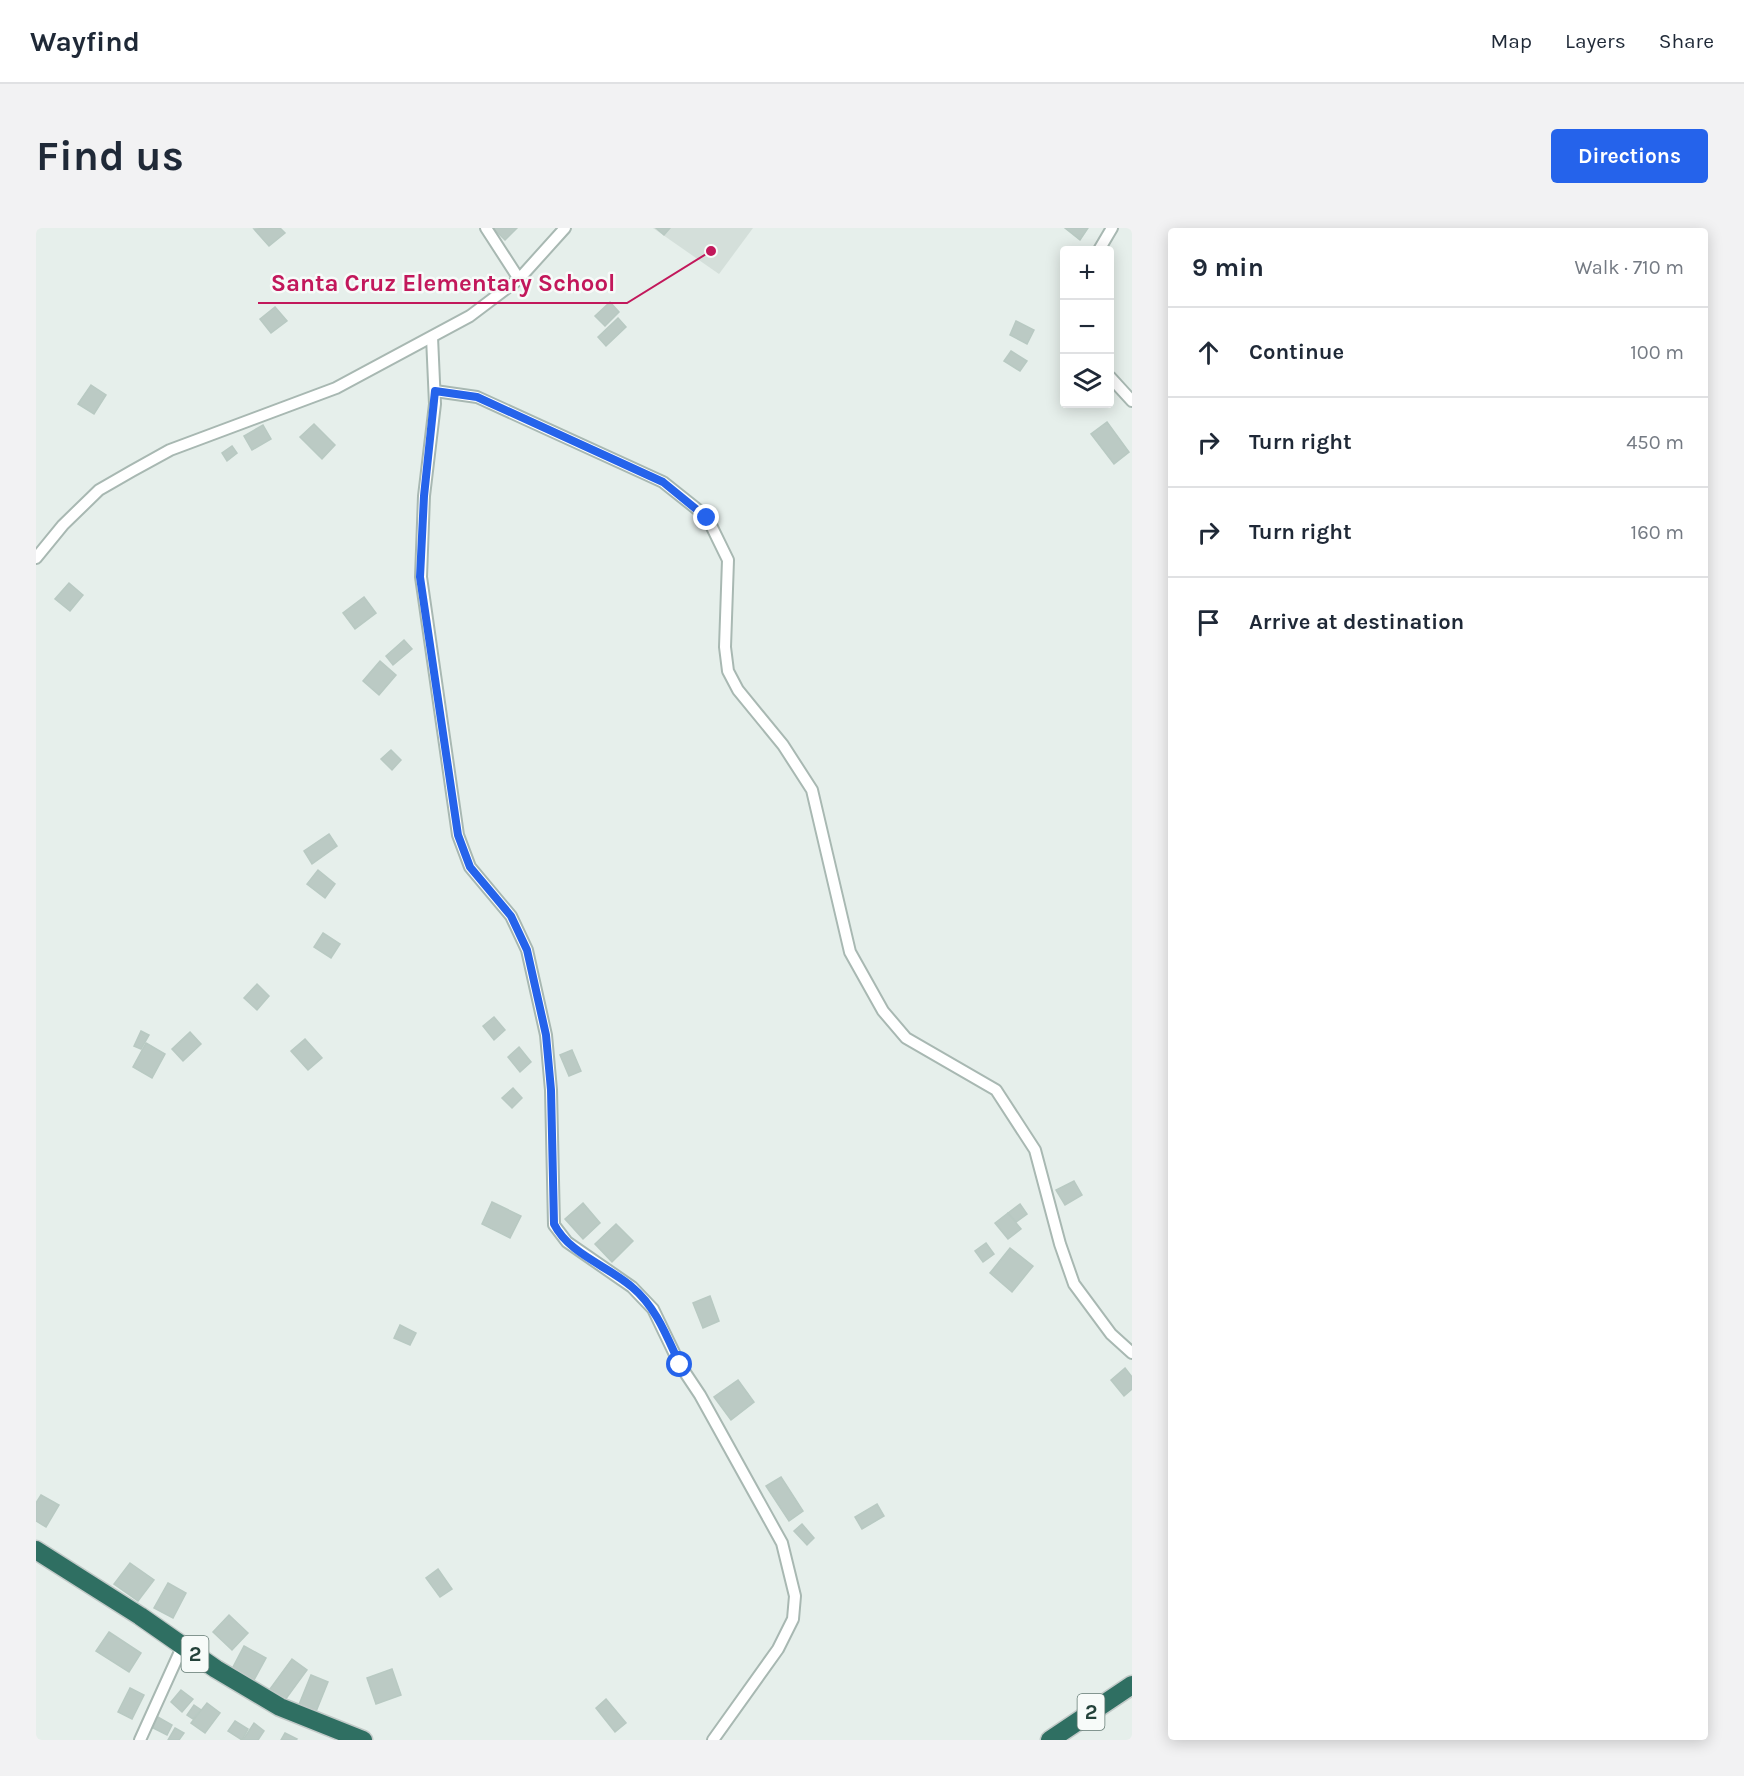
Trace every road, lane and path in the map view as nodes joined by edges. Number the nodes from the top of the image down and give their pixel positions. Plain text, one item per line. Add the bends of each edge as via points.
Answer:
1 (486, 228) edge
2 (565, 228) edge
3 (1112, 228) edge
4 (1101, 246) edge
5 (519, 279) junction
6 (432, 337) junction
7 (1114, 381) edge
8 (435, 391) junction
9 (1132, 401) edge
10 (36, 558) edge
11 (1132, 1353) edge
12 (36, 1551) edge
13 (183, 1645) junction
14 (1132, 1685) edge
15 (140, 1740) edge
16 (363, 1740) edge
17 (713, 1740) edge
18 (1050, 1740) edge

1 - 5 street
2 - 5 street
3 - 4 street
5 - 6 street via 470,316
6 - 8 street
6 - 10 street via 336,388 170,450 132,471 99,490
7 - 9 street
8 - 11 street via 477,397 663,482 707,518 728,560 728,671 812,790 850,952 883,1011 906,1038 996,1090 1035,1149 1074,1284 1112,1334
8 - 17 street via 420,577 458,835 470,867 511,916 527,950 546,1035 554,1224 567,1242 632,1287 653,1309 680,1365 782,1543 791,1572 793,1618 778,1649
12 - 13 highway, 2
13 - 15 street
13 - 16 highway, 2 via 280,1707
14 - 18 highway, 2

